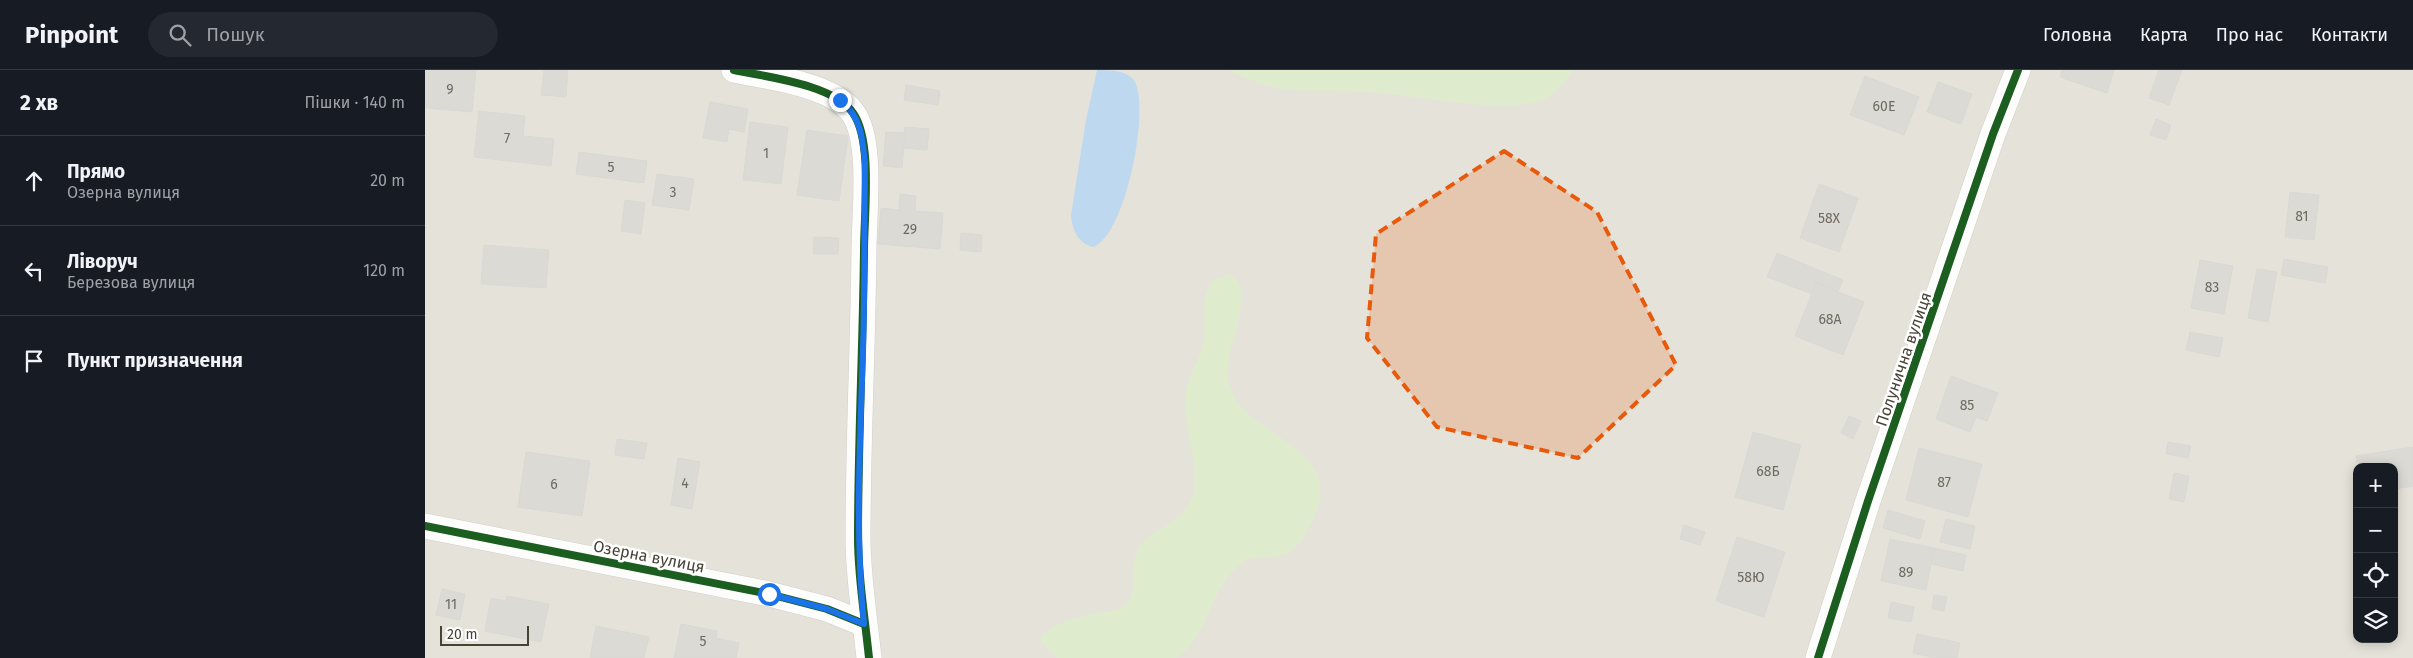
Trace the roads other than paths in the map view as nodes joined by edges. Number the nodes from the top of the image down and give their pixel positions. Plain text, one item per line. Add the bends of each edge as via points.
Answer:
1 (734, 70) edge
2 (2018, 70) edge
3 (425, 526) edge
4 (864, 624) junction
5 (869, 658) edge
6 (1819, 658) edge

1 - 4 street via 794,83 840,100 853,113 861,132 865,174 858,541
2 - 6 street, Полунична вулиця via 1993,134 1868,501
3 - 4 street, Озерна вулиця via 769,594 827,609
4 - 5 street

